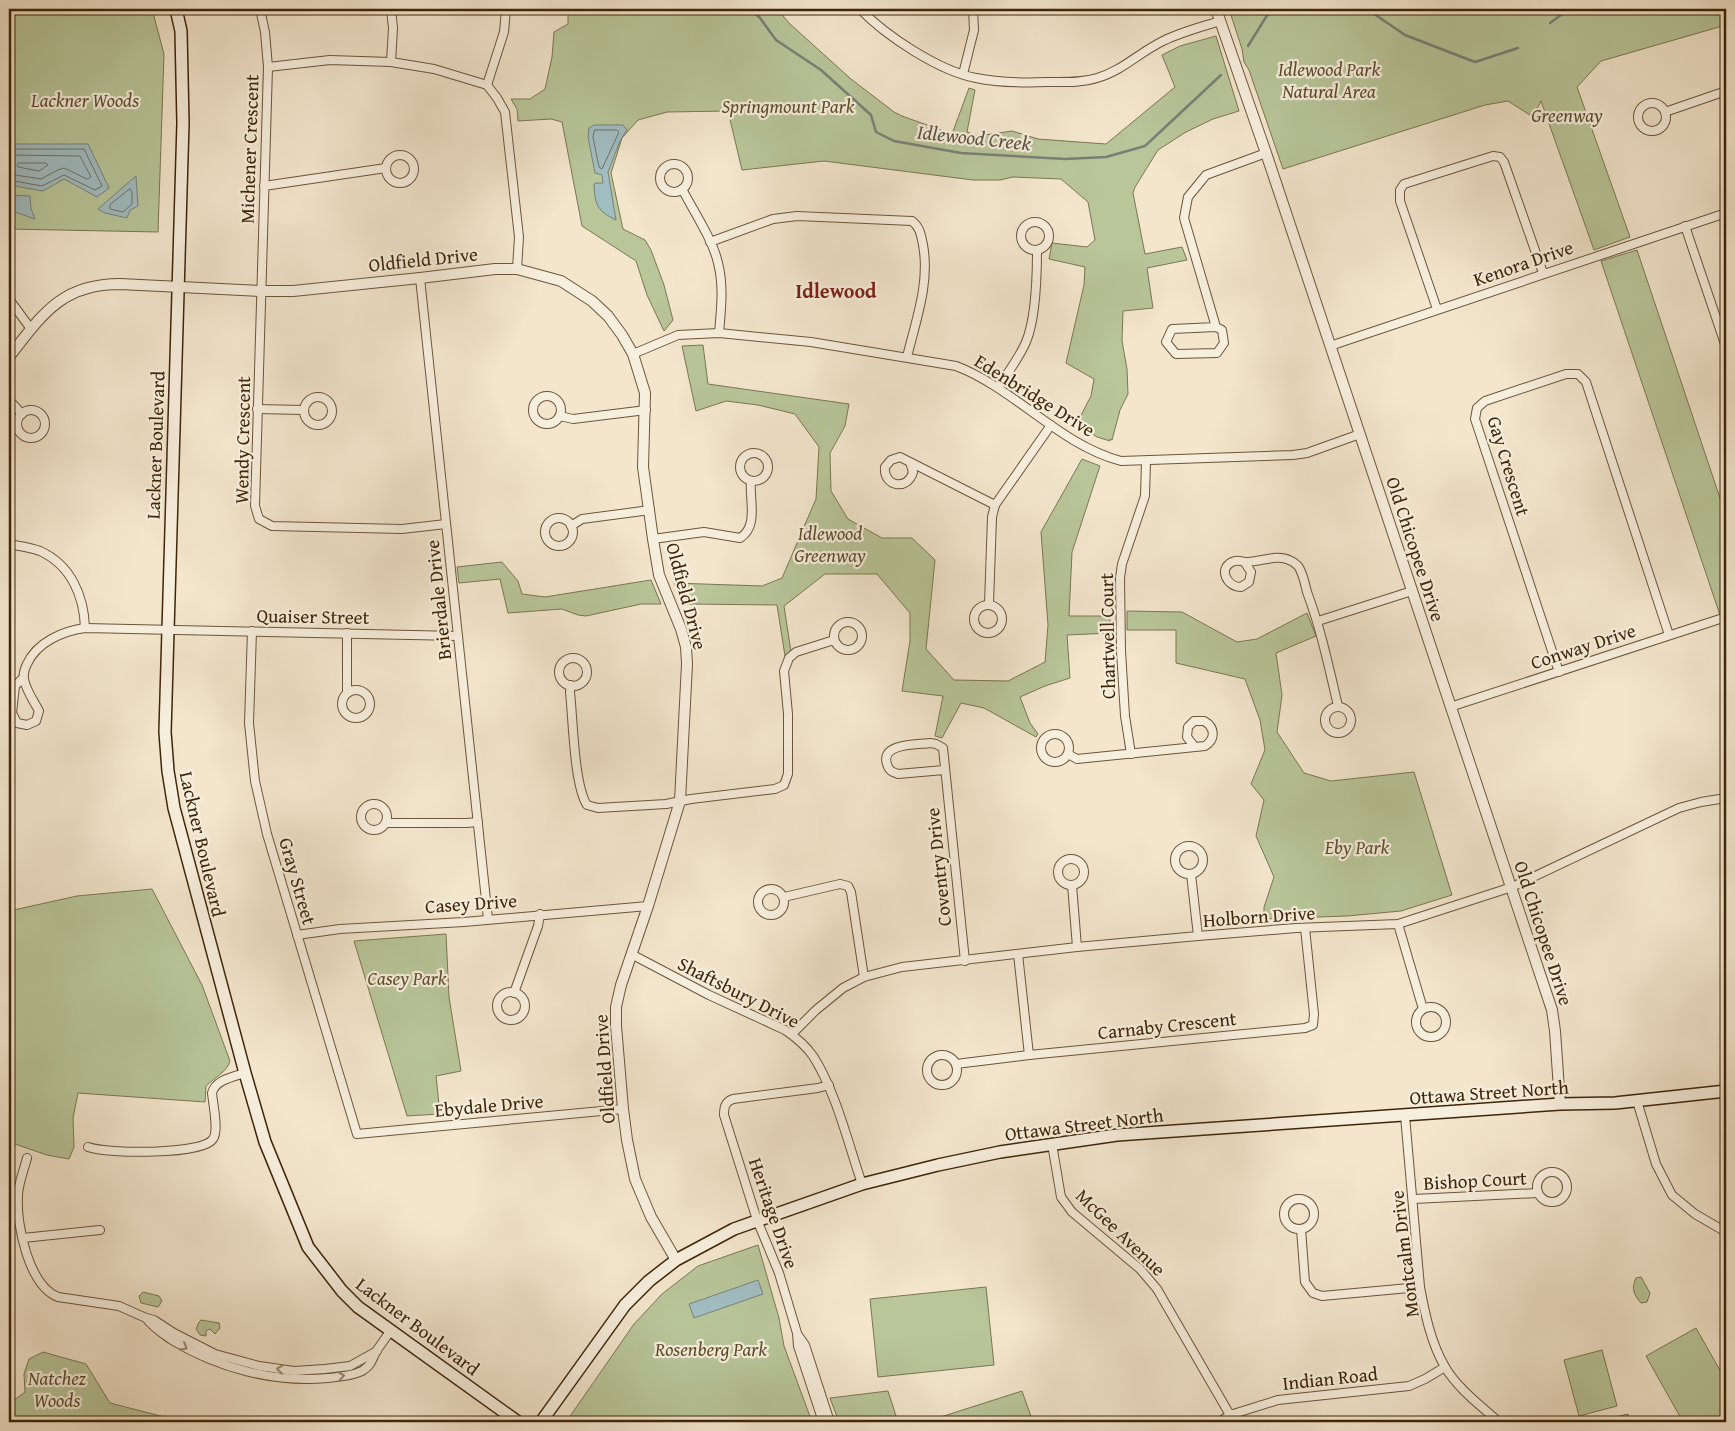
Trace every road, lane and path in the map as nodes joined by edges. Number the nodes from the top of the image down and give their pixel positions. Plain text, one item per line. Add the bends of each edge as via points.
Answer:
1 (176, 9) edge
2 (260, 9) edge
3 (391, 9) edge
4 (506, 9) edge
5 (860, 9) edge
6 (972, 9) edge
7 (1216, 9) edge
8 (1220, 21) junction
9 (391, 62) junction
10 (268, 68) junction
11 (963, 74) junction
12 (486, 85) junction
13 (1726, 91) edge
14 (1665, 112) dead end
15 (1266, 153) junction
16 (386, 168) dead end
17 (264, 186) junction
18 (682, 189) dead end
19 (1726, 213) edge
20 (1685, 226) junction
21 (710, 242) junction
22 (1037, 250) dead end
23 (517, 269) junction
24 (1543, 273) junction
25 (420, 278) junction
26 (178, 286) junction
27 (261, 291) junction
28 (9, 299) edge
29 (1437, 309) junction
30 (1216, 327) junction
31 (31, 328) junction
32 (719, 333) junction
33 (1330, 346) junction
34 (1726, 346) edge
35 (633, 354) junction
36 (9, 357) edge
37 (907, 357) junction
38 (998, 387) junction
39 (9, 400) edge
40 (257, 409) junction
41 (304, 410) dead end
42 (646, 410) junction
43 (22, 414) dead end
44 (560, 416) dead end
45 (1051, 425) junction
46 (1360, 434) junction
47 (1146, 461) junction
48 (910, 462) dead end
49 (751, 481) dead end
50 (995, 504) junction
51 (650, 510) junction
52 (446, 524) junction
53 (572, 526) dead end
54 (653, 539) junction
55 (9, 544) edge
56 (1245, 562) dead end
57 (1412, 591) junction
58 (989, 604) dead end
59 (1726, 617) edge
60 (1318, 621) junction
61 (85, 628) junction
62 (167, 629) junction
63 (252, 631) junction
64 (347, 633) junction
65 (1669, 635) junction
66 (458, 636) junction
67 (834, 640) dead end
68 (1559, 672) junction
69 (24, 678) junction
70 (571, 685) dead end
71 (347, 693) dead end
72 (1338, 706) dead end
73 (1450, 707) junction
74 (1194, 746) dead end
75 (1068, 754) dead end
76 (1131, 754) junction
77 (944, 770) junction
78 (1726, 798) edge
79 (680, 801) junction
80 (478, 822) junction
81 (386, 823) dead end
82 (1191, 874) dead end
83 (1072, 885) dead end
84 (1512, 887) junction
85 (784, 897) dead end
86 (648, 906) junction
87 (540, 914) junction
88 (488, 919) junction
89 (1398, 924) junction
90 (1305, 928) junction
91 (297, 935) junction
92 (1198, 936) junction
93 (1077, 947) junction
94 (630, 954) junction
95 (1018, 954) junction
96 (965, 960) junction
97 (864, 977) junction
98 (514, 993) dead end
99 (1423, 1009) dead end
100 (792, 1034) junction
101 (1029, 1055) junction
102 (956, 1064) junction
103 (245, 1073) junction
104 (829, 1085) junction
105 (1726, 1091) edge
106 (1637, 1100) junction
107 (1560, 1104) junction
108 (623, 1110) junction
109 (1405, 1116) junction
110 (357, 1134) joint
111 (1052, 1144) junction
112 (88, 1147) dead end
113 (26, 1158) dead end
114 (862, 1184) junction
115 (1538, 1193) dead end
116 (1414, 1199) junction
117 (757, 1220) junction
118 (1301, 1229) dead end
119 (100, 1230) dead end
120 (1726, 1232) edge
121 (23, 1238) junction
122 (676, 1260) junction
123 (1420, 1286) junction
124 (390, 1331) junction
125 (797, 1333) junction
126 (1445, 1367) junction
127 (1230, 1415) junction
128 (518, 1422) edge
129 (541, 1422) edge
130 (823, 1422) edge
131 (830, 1422) edge
132 (1219, 1422) edge
133 (1499, 1422) edge

1 - 26 main road, Lackner Boulevard via 183,59
2 - 10 street, Michener Crescent
3 - 9 street
4 - 12 street via 504,32
5 - 11 street via 898,41
6 - 11 street via 974,30
7 - 8 street, Old Chicopee Drive
8 - 11 street via 1162,41 1128,64 1098,78 1078,82 1009,83
8 - 15 street, Old Chicopee Drive
9 - 10 street via 330,60
9 - 12 street
10 - 17 street, Michener Crescent
12 - 23 street via 505,112 519,237
13 - 14 street
15 - 30 street via 1206,175 1188,197 1184,218
15 - 33 street, Old Chicopee Drive
16 - 17 street
17 - 27 street, Michener Crescent
18 - 21 street
19 - 20 street, Kenora Drive
20 - 24 street, Kenora Drive
20 - 34 street
21 - 32 street via 721,281
21 - 37 street via 773,219 797,216 912,221 920,231 926,263 924,287
22 - 38 street via 1032,321 1027,340
23 - 25 street, Oldfield Drive
23 - 35 street, Oldfield Drive via 561,281 592,301 608,316
24 - 29 street, Kenora Drive
24 - 29 street via 1500,157 1493,156 1404,184 1400,190 1400,201
25 - 27 street, Oldfield Drive via 293,291
25 - 52 street, Brierdale Drive
26 - 27 street, Oldfield Drive
26 - 31 street, Oldfield Drive via 120,284 89,287 63,298
26 - 62 main road, Lackner Boulevard
27 - 40 street, Wendy Crescent
28 - 31 street
29 - 33 street, Kenora Drive
30 - 30 street via 1172,329 1166,342 1176,354 1217,353 1224,343 1222,330
31 - 36 street, Oldfield Drive
32 - 35 street, Edenbridge Drive via 678,335
32 - 37 street, Edenbridge Drive via 811,342
33 - 46 street, Old Chicopee Drive
35 - 42 street, Oldfield Drive via 645,393
37 - 38 street, Edenbridge Drive via 956,366
38 - 45 street, Edenbridge Drive
39 - 43 street
40 - 41 street
40 - 52 street, Wendy Crescent via 255,506 259,519 272,526 402,529
42 - 44 street via 573,419
42 - 51 street, Oldfield Drive via 642,467
45 - 47 street, Edenbridge Drive via 1101,456 1121,461
45 - 50 street
46 - 47 street, Edenbridge Drive via 1293,455
46 - 57 street, Old Chicopee Drive
47 - 76 street, Chartwell Court via 1145,496 1120,578 1125,716
48 - 50 street
49 - 54 street via 752,522 750,529 740,538 704,532
50 - 58 street
51 - 53 street via 582,519
51 - 54 street, Oldfield Drive
52 - 66 street, Brierdale Drive
54 - 79 street, Oldfield Drive via 659,575 682,629 686,647
55 - 61 street via 39,551 62,565 80,592
56 - 60 street via 1282,558 1298,566
57 - 60 street
57 - 73 street, Old Chicopee Drive
59 - 65 street, Conway Drive
60 - 72 street
61 - 62 street, Quaiser Street
61 - 69 street, Quaiser Street via 59,635 42,645 29,660
62 - 63 street, Quaiser Street
62 - 103 main road, Lackner Boulevard via 165,732 172,799
63 - 64 street, Quaiser Street
63 - 91 street, Gray Street via 249,723 255,781
64 - 66 street, Quaiser Street
64 - 71 street
65 - 68 street, Conway Drive
65 - 68 street, Gay Crescent via 1586,382 1578,374 1566,374 1485,401 1477,408 1475,420
66 - 80 street, Brierdale Drive
67 - 79 street via 796,652 789,658 784,671 788,714 788,774 784,785 775,789
68 - 73 street, Conway Drive
69 - 69 street, Quaiser Street via 15,686 12,713 17,723 27,725 36,721 39,711
70 - 79 street via 579,779 587,805 598,808
73 - 84 street, Old Chicopee Drive
74 - 76 street
75 - 76 street via 1077,759
77 - 77 street, Coventry Drive via 943,748 936,744 892,748 886,760 887,767 898,774
77 - 96 street, Coventry Drive
78 - 84 street, Holborn Drive via 1679,808
79 - 86 street, Oldfield Drive
80 - 81 street
80 - 88 street, Brierdale Drive
82 - 92 street
83 - 93 street
84 - 89 street, Holborn Drive
84 - 107 street, Old Chicopee Drive via 1552,1010
85 - 97 street via 840,884 848,886
86 - 87 street, Casey Drive
86 - 94 street, Oldfield Drive
87 - 88 street, Casey Drive
87 - 98 street
88 - 91 street, Casey Drive
89 - 90 street, Holborn Drive
89 - 99 street
90 - 92 street, Holborn Drive
90 - 101 street, Carnaby Crescent via 1313,1025
91 - 110 street, Gray Street
92 - 93 street, Holborn Drive
93 - 95 street, Holborn Drive
94 - 100 street, Shaftsbury Drive
94 - 108 street, Oldfield Drive via 616,1006
95 - 96 street, Holborn Drive
95 - 101 street
96 - 97 street, Holborn Drive via 902,967
97 - 100 street, Holborn Drive via 836,994
100 - 104 street, Shaftsbury Drive via 812,1054
101 - 102 street
102 - 102 street via 951,1057 938,1055 929,1062 929,1079 942,1086 949,1084 958,1071
103 - 112 street via 218,1083 214,1088 216,1134 207,1145 120,1153
103 - 124 main road, Lackner Boulevard via 265,1142 308,1247 342,1291
104 - 114 street, Shaftsbury Drive
104 - 117 street, Heritage Drive via 733,1099 725,1105 724,1115
105 - 106 main road, Ottawa Street North
106 - 107 main road, Ottawa Street North
106 - 120 street via 1656,1164 1672,1195 1695,1214
107 - 109 main road, Ottawa Street North
108 - 110 street, Ebydale Drive
108 - 122 street, Oldfield Drive via 635,1179 651,1217
109 - 111 main road, Ottawa Street North via 1117,1135
109 - 116 street, Montcalm Drive
111 - 114 main road, Ottawa Street North via 938,1165
111 - 127 street, McGee Avenue via 1062,1197 1072,1212 1140,1269 1157,1288
113 - 121 street via 18,1196
114 - 117 main road, Ottawa Street North
115 - 116 street, Bishop Court
116 - 123 street, Montcalm Drive
117 - 122 main road, Ottawa Street North
117 - 125 street, Heritage Drive
118 - 123 street via 1305,1282 1313,1293 1322,1296
119 - 121 street
121 - 124 street via 31,1267 51,1294 118,1306 154,1320 215,1354 294,1371 350,1366 377,1351
122 - 129 main road, Ottawa Street North via 625,1305
123 - 126 street, Montcalm Drive via 1431,1333
124 - 128 main road, Lackner Boulevard
125 - 130 street, Heritage Drive via 798,1346
125 - 131 street, Heritage Drive via 805,1345
126 - 127 street, Indian Road via 1409,1386 1278,1400
126 - 133 street, Montcalm Drive via 1459,1385
127 - 132 street, Indian Road

